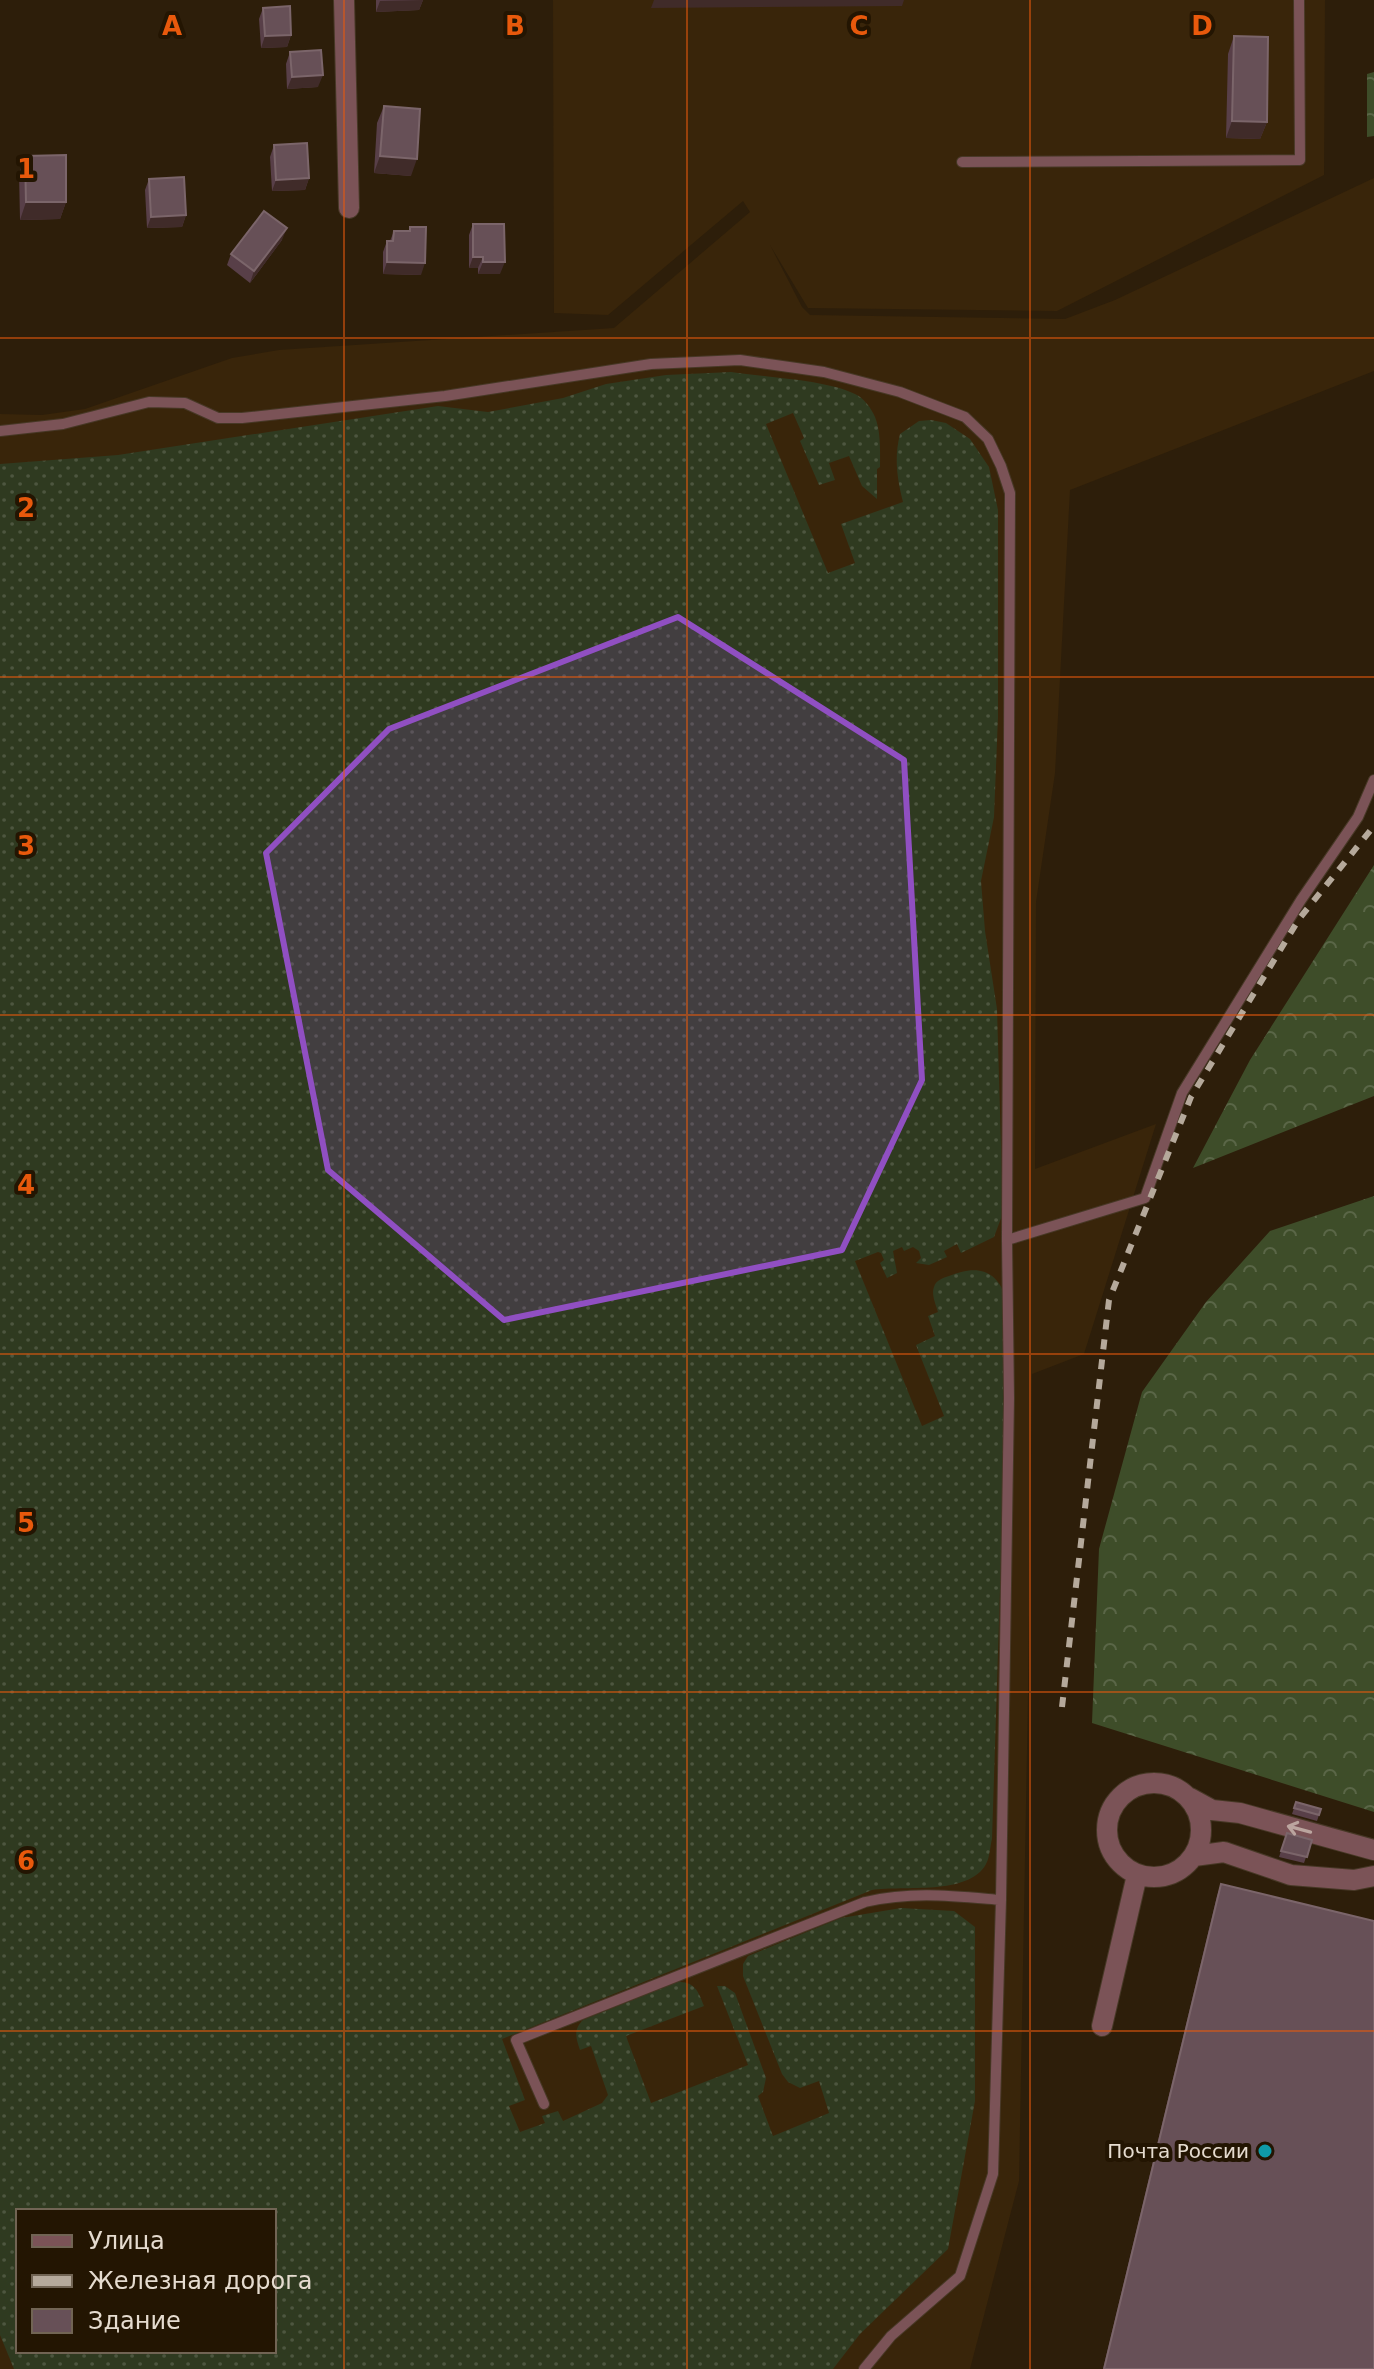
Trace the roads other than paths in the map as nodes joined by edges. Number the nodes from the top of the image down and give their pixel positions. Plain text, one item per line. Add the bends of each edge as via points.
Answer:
1 (344, 0) edge
2 (1299, 0) edge
3 (962, 162) dead end
4 (349, 208) dead end
5 (0, 431) edge
6 (1374, 780) edge
7 (1007, 1240) junction
8 (1188, 1797) junction
9 (1374, 1850) edge
10 (1194, 1856) junction
11 (1137, 1875) junction
12 (1374, 1876) edge
13 (1001, 1900) junction
14 (1102, 2026) dead end
15 (544, 2104) dead end
16 (864, 2369) edge

1 - 4 street
2 - 3 lane via 1300,160
5 - 7 lane via 63,424 149,402 185,403 218,418 242,418 445,396 651,364 740,360 839,376 965,417 988,439 1010,493
6 - 7 lane via 1358,817 1182,1093 1145,1198
7 - 13 lane
9 -> 8 street via 1212,1810
8 - 10 street via 1202,1825
8 - 11 street via 1159,1783 1144,1784 1130,1790 1111,1812 1108,1842 1114,1856
10 - 11 street via 1169,1876
10 - 12 street via 1224,1852 1291,1875 1354,1880
11 - 14 street
13 - 15 lane via 926,1893 865,1902 516,2040
13 - 16 lane via 993,2174 960,2276 891,2336

